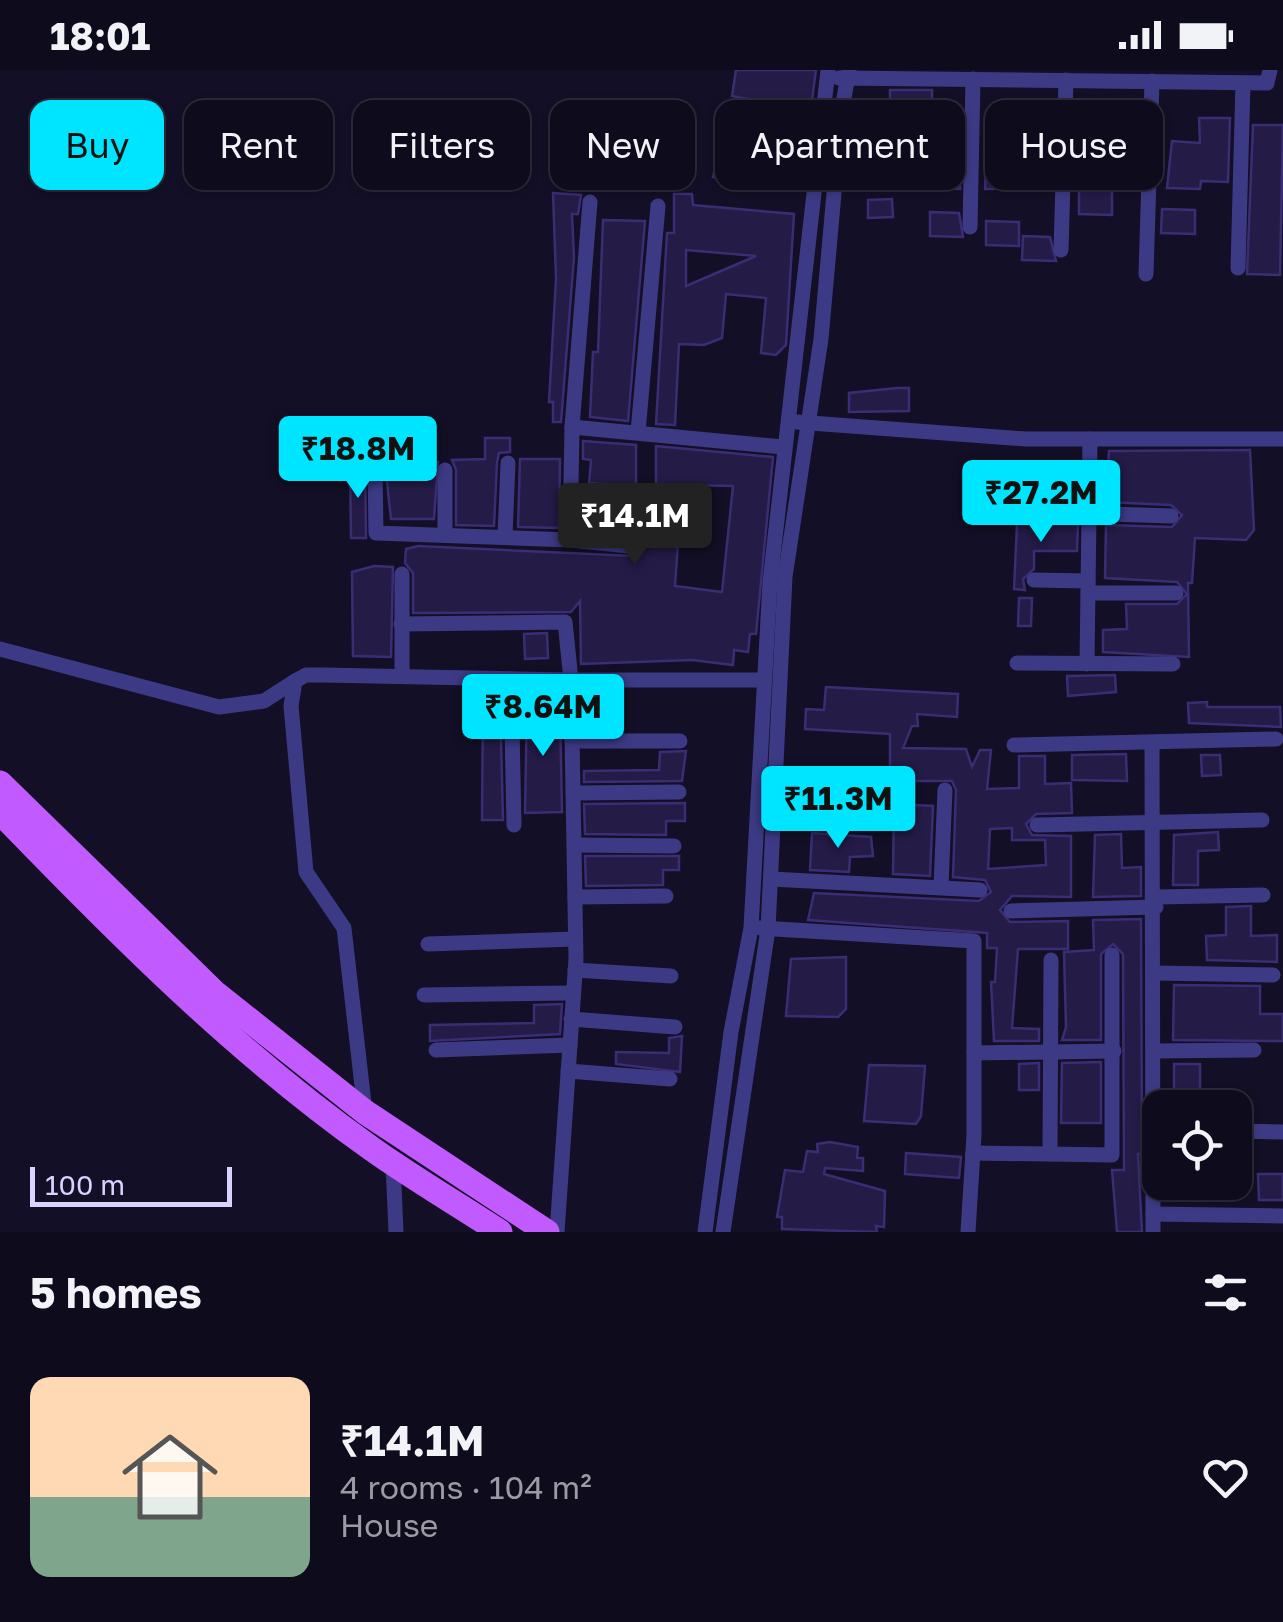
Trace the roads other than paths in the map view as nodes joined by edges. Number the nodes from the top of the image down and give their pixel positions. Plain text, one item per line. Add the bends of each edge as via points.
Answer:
1 (1270, 70) edge
2 (826, 74) edge
3 (848, 74) edge
4 (973, 79) junction
5 (1066, 80) junction
6 (1152, 82) junction
7 (1243, 83) junction
8 (590, 202) dead end
9 (658, 206) dead end
10 (970, 226) dead end
11 (1061, 250) dead end
12 (1238, 268) dead end
13 (1146, 274) dead end
14 (788, 421) junction
15 (806, 422) junction
16 (572, 427) junction
17 (638, 432) junction
18 (1090, 439) junction
19 (1283, 439) edge
20 (783, 447) junction
21 (508, 462) dead end
22 (375, 468) dead end
23 (445, 470) dead end
24 (570, 494) junction
25 (630, 496) dead end
26 (1013, 511) dead end
27 (1089, 513) junction
28 (1171, 516) dead end
29 (445, 532) junction
30 (505, 536) junction
31 (570, 540) junction
32 (629, 546) dead end
33 (402, 574) dead end
34 (1034, 580) dead end
35 (1088, 587) junction
36 (1176, 593) dead end
37 (401, 624) junction
38 (0, 650) edge
39 (1017, 663) dead end
40 (1087, 664) junction
41 (1174, 664) dead end
42 (402, 676) junction
43 (510, 679) junction
44 (571, 680) junction
45 (762, 680) junction
46 (295, 681) junction
47 (1276, 739) dead end
48 (572, 741) junction
49 (680, 741) dead end
50 (1152, 743) junction
51 (1014, 745) dead end
52 (0, 782) edge
53 (945, 790) dead end
54 (679, 792) dead end
55 (573, 793) junction
56 (0, 812) edge
57 (1154, 820) junction
58 (1262, 820) dead end
59 (514, 825) dead end
60 (1037, 825) dead end
61 (574, 845) junction
62 (674, 846) dead end
63 (771, 879) junction
64 (942, 886) junction
65 (980, 890) dead end
66 (574, 896) junction
67 (666, 896) dead end
68 (1262, 896) dead end
69 (1156, 902) junction
70 (1011, 911) dead end
71 (750, 928) junction
72 (768, 929) junction
73 (575, 938) junction
74 (428, 944) dead end
75 (1112, 955) dead end
76 (1051, 960) dead end
77 (575, 970) junction
78 (1155, 973) junction
79 (1273, 975) dead end
80 (672, 976) dead end
81 (573, 993) junction
82 (424, 995) dead end
83 (572, 1019) junction
84 (675, 1027) dead end
85 (570, 1045) junction
86 (436, 1050) dead end
87 (1114, 1050) junction
88 (1254, 1050) dead end
89 (1051, 1052) junction
90 (1154, 1052) junction
91 (974, 1053) junction
92 (568, 1070) junction
93 (670, 1079) dead end
94 (1155, 1090) edge
95 (365, 1112) junction
96 (1252, 1131) edge
97 (1283, 1132) edge
98 (973, 1153) junction
99 (1050, 1154) junction
100 (393, 1163) junction
101 (1154, 1200) edge
102 (1153, 1214) junction
103 (1283, 1216) edge
104 (396, 1232) edge
105 (500, 1232) edge
106 (547, 1232) edge
107 (557, 1232) edge
108 (704, 1232) edge
109 (723, 1232) edge
110 (968, 1232) edge
111 (1152, 1232) edge

1 - 7 street via 1268,83
2 - 3 street
2 - 14 street
3 - 4 street
3 - 15 street
4 - 5 street
4 - 10 street
5 - 6 street
5 - 11 street
6 - 7 street
6 - 13 street
7 - 12 street
8 - 16 street
9 - 17 street
14 - 15 street
14 - 20 street
15 - 18 street
15 - 63 street via 786,576
16 - 17 street
16 - 24 street
17 - 20 street
18 - 19 street
18 - 27 street
20 - 45 street
21 - 30 street
22 - 29 street via 376,533
23 - 29 street
24 - 25 street
24 - 31 street
26 - 27 street
27 - 28 street
27 - 35 street
29 - 30 street
30 - 31 street
31 - 32 street
33 - 37 street
34 - 35 street
35 - 36 street
35 - 40 street
37 - 42 street
37 - 44 street via 565,622
38 - 46 street via 219,706 264,701
39 - 40 street
40 - 41 street
42 - 43 street
42 - 46 street via 306,675
43 - 44 street
43 - 59 street
44 - 45 street
44 - 48 street
45 - 71 street
46 - 95 street via 306,872 344,928
47 - 50 street
48 - 49 street
48 - 55 street
50 - 51 street
50 - 57 street
52 - 95 main road via 214,992
53 - 64 street
54 - 55 street
55 - 61 street
56 - 100 main road via 206,1015
57 - 58 street
57 - 60 street
57 - 69 street
61 - 62 street
61 - 66 street
63 - 64 street
63 - 72 street
64 - 65 street
66 - 67 street
66 - 73 street
68 - 69 street
69 - 70 street
69 - 78 street
71 - 72 street
71 - 108 street
72 - 91 street via 974,941
72 - 109 street
73 - 74 street
73 - 77 street
75 - 87 street
76 - 89 street
77 - 80 street
77 - 81 street
78 - 79 street
78 - 90 street
81 - 82 street
81 - 83 street
83 - 84 street
83 - 85 street
85 - 86 street
85 - 92 street
87 - 89 street
87 - 99 street via 1112,1154
88 - 90 street
89 - 91 street
89 - 99 street
90 - 94 street
91 - 98 street
92 - 93 street
92 - 107 street
95 - 106 main road
96 - 97 street
98 - 99 street
98 - 110 street
100 - 104 street
100 - 105 main road
101 - 102 street
102 - 103 street
102 - 111 street

